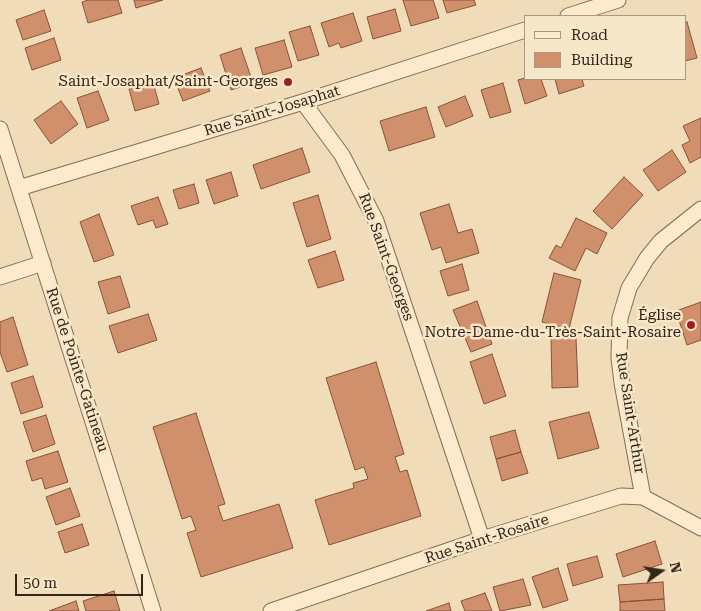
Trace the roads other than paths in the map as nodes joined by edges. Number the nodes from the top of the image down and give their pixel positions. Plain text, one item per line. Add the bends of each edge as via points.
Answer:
1 (618, 0) edge
2 (571, 15) edge
3 (524, 30) edge
4 (303, 102) junction
5 (0, 129) edge
6 (19, 188) junction
7 (701, 209) edge
8 (43, 263) junction
9 (0, 278) edge
10 (644, 497) junction
11 (701, 528) edge
12 (482, 539) junction
13 (153, 611) edge
14 (270, 611) edge

1 - 2 street
3 - 4 street, Rue Saint-Josaphat
4 - 6 street, Rue Saint-Josaphat
4 - 12 street, Rue Saint-Georges via 342,155 376,221
5 - 6 street, Rue de Pointe-Gatineau
6 - 8 street, Rue de Pointe-Gatineau
7 - 10 street, Rue Saint-Arthur via 647,258 629,288 620,318 622,383
8 - 9 street
8 - 13 street, Rue de Pointe-Gatineau
10 - 11 street, Rue Saint-Rosaire
10 - 12 street, Rue Saint-Rosaire via 621,496
12 - 14 street, Rue Saint-Rosaire

